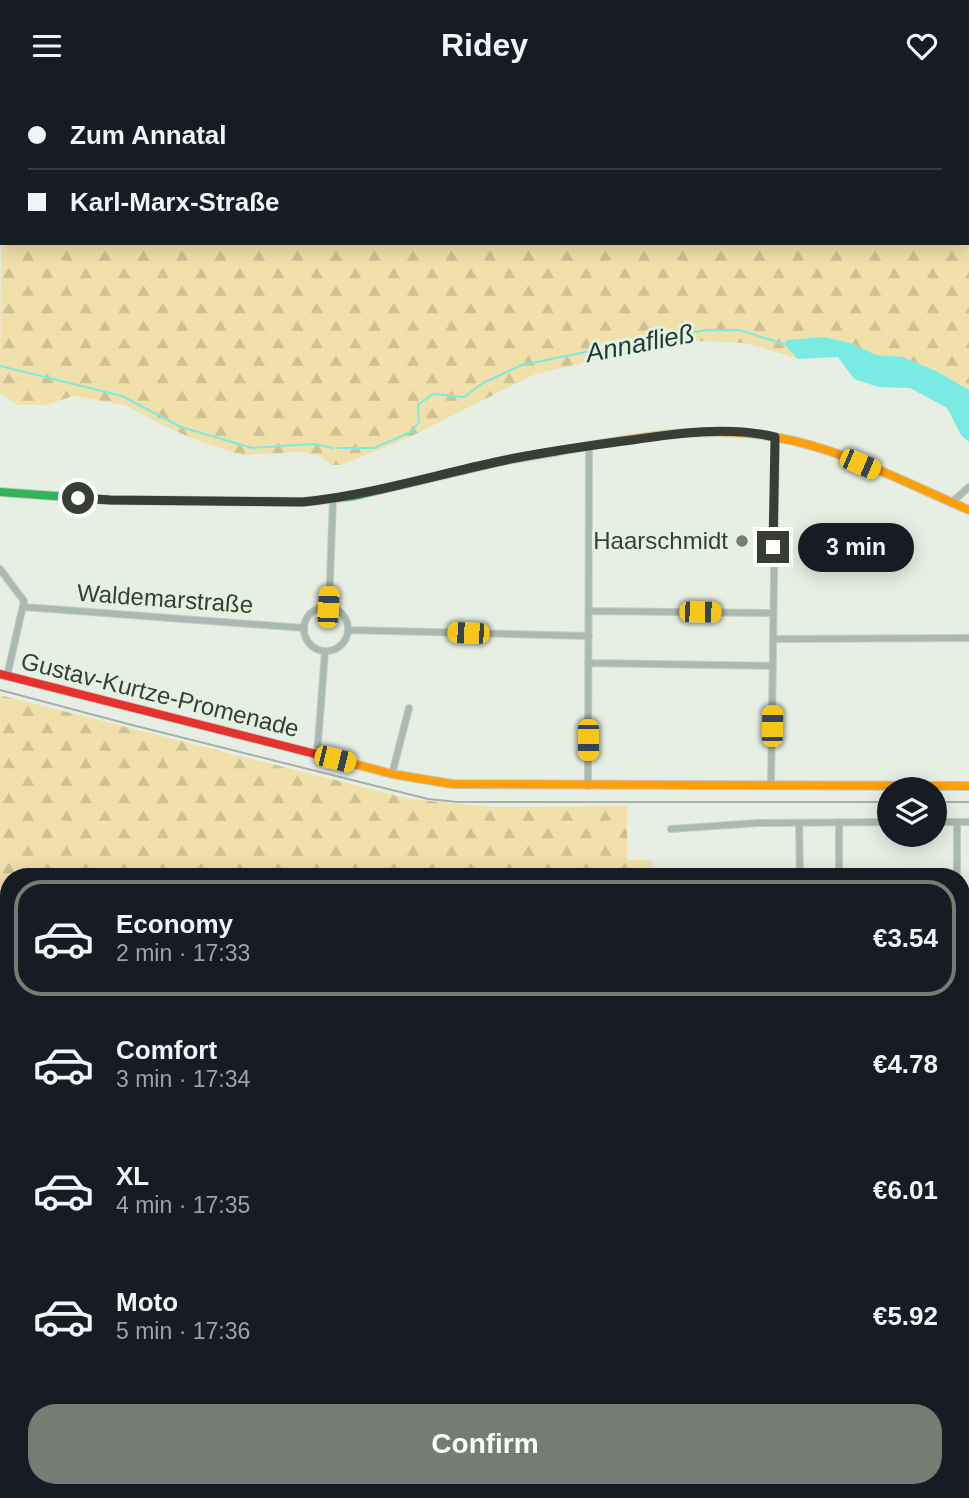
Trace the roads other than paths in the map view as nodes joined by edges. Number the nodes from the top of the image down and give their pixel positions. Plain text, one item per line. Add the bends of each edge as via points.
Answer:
1 (775, 437) junction
2 (589, 446) junction
3 (969, 487) edge
4 (0, 492) edge
5 (333, 499) junction
6 (951, 503) junction
7 (969, 510) edge
8 (0, 569) edge
9 (24, 607) junction
10 (328, 607) junction
11 (589, 611) junction
12 (773, 613) junction
13 (304, 628) junction
14 (349, 631) junction
15 (589, 636) junction
16 (969, 638) edge
17 (773, 639) junction
18 (325, 652) junction
19 (588, 663) junction
20 (773, 666) junction
21 (3, 675) edge
22 (409, 708) dead end
23 (317, 755) junction
24 (392, 774) junction
25 (588, 786) junction
26 (771, 786) junction
27 (969, 786) edge
28 (839, 822) junction
29 (877, 822) edge
30 (947, 822) edge
31 (957, 822) junction
32 (969, 822) edge
33 (799, 823) junction
34 (671, 829) dead end
35 (800, 868) edge
36 (839, 868) edge
37 (957, 868) edge

1 - 2 main road via 689,434
1 - 6 main road via 836,453
1 - 12 street
2 - 5 main road
2 - 11 street
3 - 6 street
4 - 5 main road via 110,500
5 - 10 street
6 - 7 main road
8 - 9 street via 21,594
9 - 13 street, Waldemarstraße
9 - 21 street
10 - 13 street via 314,610
10 - 14 street via 345,617
11 - 12 street
11 - 15 street
12 - 17 street
13 - 18 street via 307,642
14 - 15 street
14 - 18 street via 342,645
15 - 19 street
16 - 17 street
17 - 20 street
18 - 23 street
19 - 20 street
19 - 25 street
20 - 26 street
21 - 23 main road, Gustav-Kurtze-Promenade
22 - 24 street
23 - 24 main road, Gustav-Kurtze-Promenade
24 - 25 main road, Gustav-Kurtze-Promenade via 462,785
25 - 26 main road, Gustav-Kurtze-Promenade
26 - 27 main road, Gustav-Kurtze-Promenade
28 - 29 street
28 - 33 street
28 - 36 street
30 - 31 street
31 - 32 street
31 - 37 street
33 - 34 street
33 - 35 street

